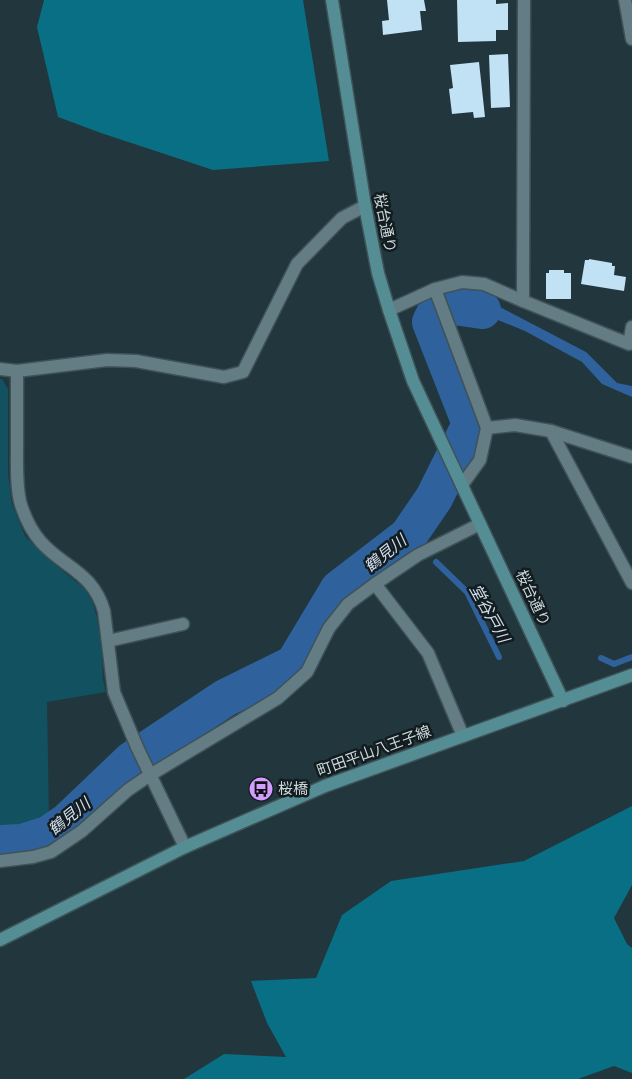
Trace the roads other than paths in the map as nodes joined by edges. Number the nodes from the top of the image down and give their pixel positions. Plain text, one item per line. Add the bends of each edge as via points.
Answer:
1 (332, 0) edge
2 (524, 0) edge
3 (625, 0) edge
4 (632, 39) edge
5 (365, 206) junction
6 (437, 295) junction
7 (523, 301) junction
8 (389, 310) junction
9 (632, 328) edge
10 (631, 345) edge
11 (0, 369) edge
12 (17, 371) junction
13 (487, 428) junction
14 (551, 431) junction
15 (632, 457) edge
16 (461, 484) junction
17 (480, 524) junction
18 (632, 583) edge
19 (375, 584) junction
20 (183, 624) dead end
21 (108, 641) junction
22 (632, 675) edge
23 (563, 700) junction
24 (463, 736) junction
25 (149, 771) junction
26 (185, 847) junction
27 (0, 861) edge
28 (0, 940) edge

1 - 5 street, 桜台通り
2 - 7 street
3 - 4 street
5 - 8 street, 桜台通り
5 - 12 street via 342,218 297,264 243,372 224,376 136,361 107,360
6 - 7 street via 462,282 484,284
6 - 8 street
6 - 13 street
7 - 10 street
8 - 16 street, 桜台通り via 413,381
9 - 10 street
11 - 12 street
12 - 21 street via 17,474 21,503 32,530 41,542 94,588 104,611
13 - 14 street via 515,425
13 - 16 street via 480,460
14 - 15 street
14 - 18 street
16 - 17 street, 桜台通り
17 - 19 street via 418,555
17 - 23 street, 桜台通り
19 - 24 street via 428,653
19 - 25 street via 348,604 329,628 307,672 278,698
20 - 21 street
21 - 25 street via 114,692
22 - 23 street, 町田平山八王子線
23 - 24 street, 町田平山八王子線
24 - 26 street, 町田平山八王子線 via 325,786
25 - 26 street
25 - 27 street via 82,831 51,852
26 - 28 street, 町田平山八王子線

